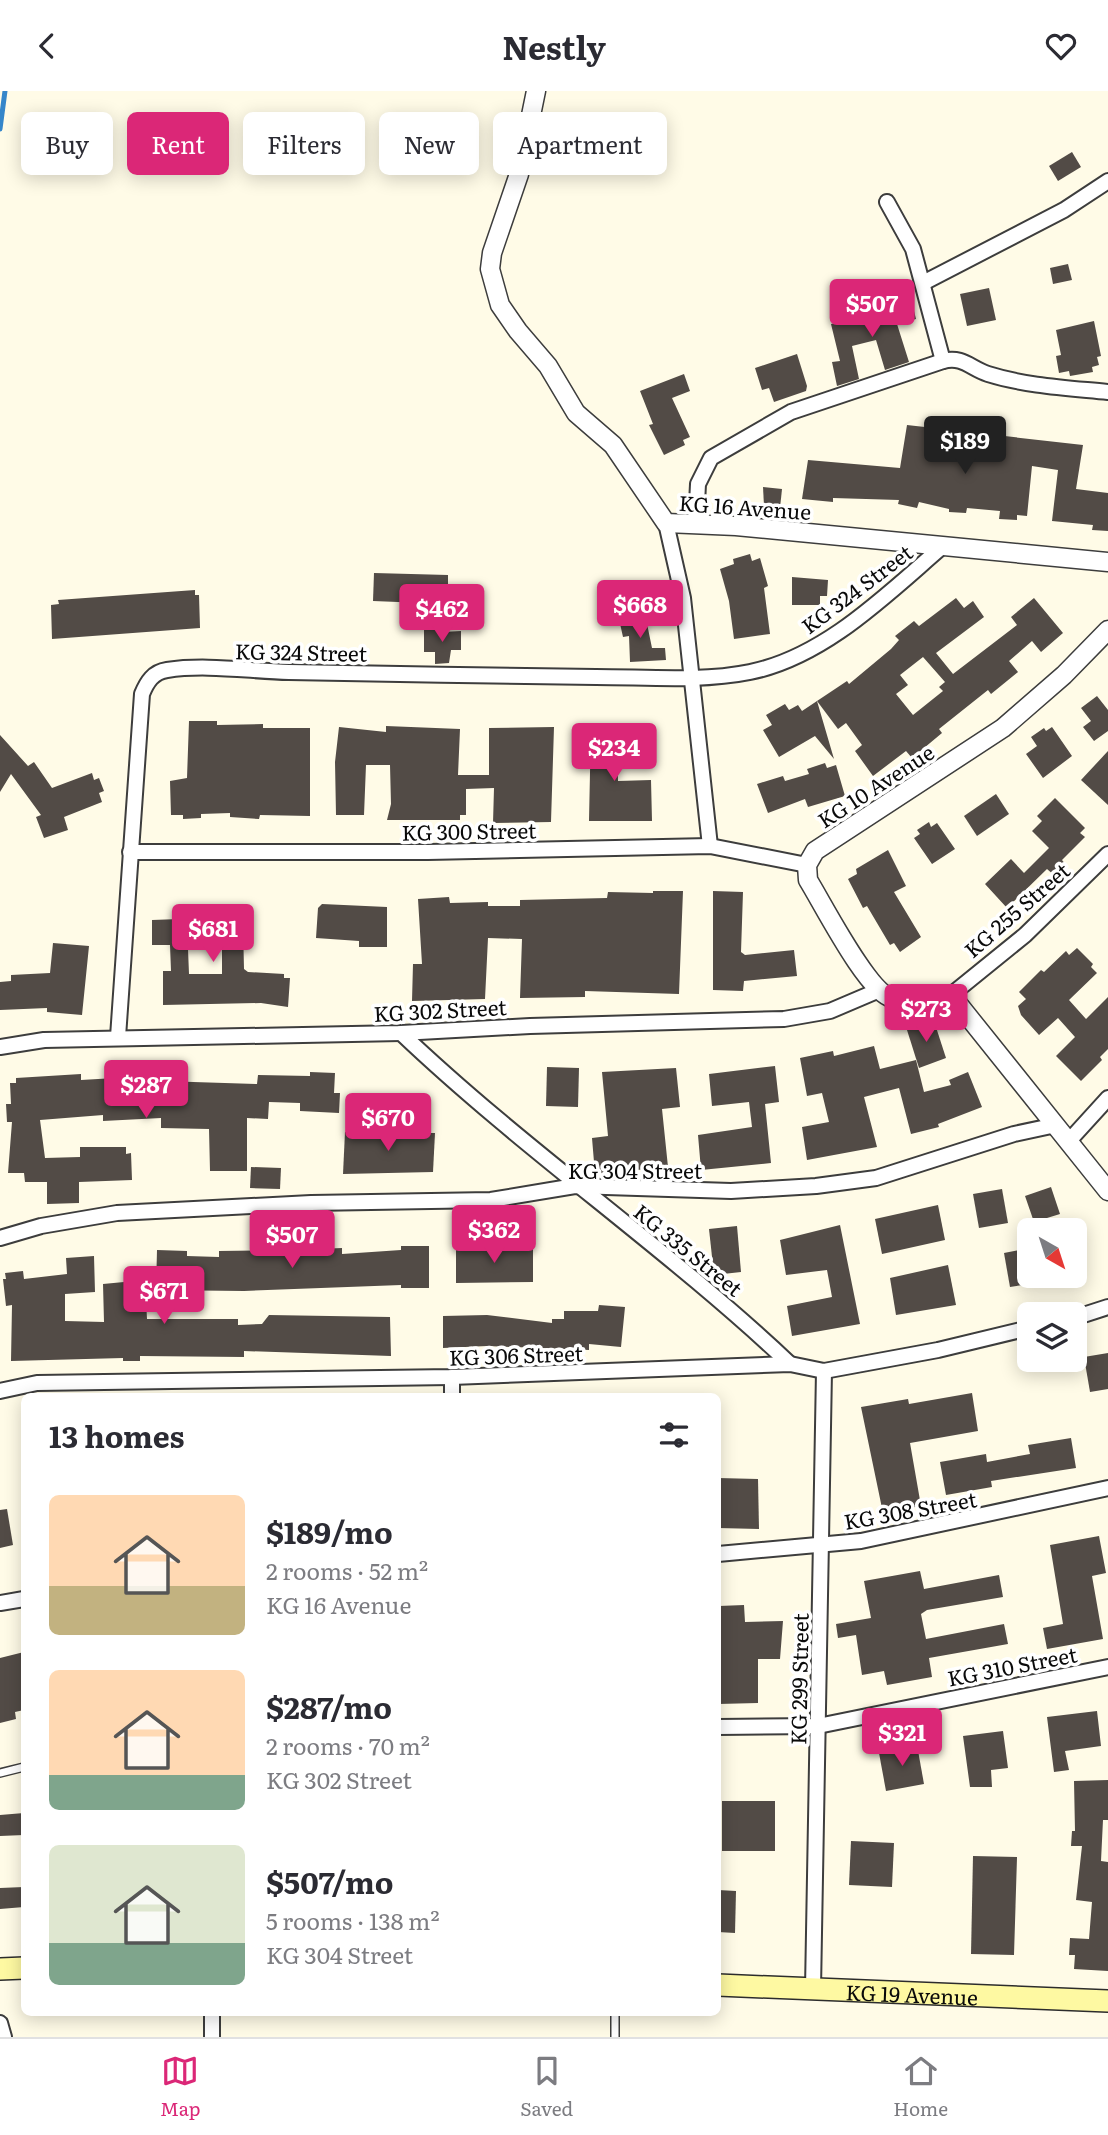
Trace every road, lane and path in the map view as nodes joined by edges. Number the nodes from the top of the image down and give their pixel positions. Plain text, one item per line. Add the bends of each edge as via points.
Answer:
1 (536, 91) edge
2 (1108, 181) edge
3 (887, 202) dead end
4 (923, 283) junction
5 (943, 361) junction
6 (1108, 392) edge
7 (666, 523) junction
8 (696, 524) junction
9 (943, 546) junction
10 (1108, 562) edge
11 (1108, 630) edge
12 (694, 677) junction
13 (710, 846) junction
14 (130, 852) junction
15 (1108, 854) edge
16 (807, 865) junction
17 (877, 991) junction
18 (951, 995) junction
19 (401, 1033) junction
20 (118, 1037) junction
21 (0, 1047) edge
22 (1108, 1098) edge
23 (1056, 1125) junction
24 (1068, 1142) junction
25 (575, 1186) junction
26 (1108, 1191) edge
27 (0, 1238) edge
28 (1108, 1307) edge
29 (1087, 1314) edge
30 (1017, 1331) edge
31 (790, 1364) junction
32 (824, 1371) junction
33 (452, 1377) junction
34 (0, 1391) edge
35 (452, 1393) edge
36 (1108, 1488) edge
37 (822, 1545) junction
38 (721, 1554) edge
39 (21, 1600) edge
40 (0, 1603) edge
41 (1108, 1667) edge
42 (721, 1727) edge
43 (818, 1727) junction
44 (21, 1768) edge
45 (0, 1773) edge
46 (21, 1968) edge
47 (0, 1969) edge
48 (721, 1985) edge
49 (813, 1989) junction
50 (1108, 2001) edge
51 (212, 2016) edge
52 (615, 2016) edge
53 (0, 2023) edge
54 (4, 2037) edge
55 (212, 2037) edge
56 (615, 2037) edge

1 - 7 street, KG 16 Avenue via 519,174 492,253 490,269 500,305 548,366 576,413 613,445
2 - 4 street via 1064,210
3 - 4 street via 913,250
4 - 5 street
5 - 6 street via 955,358 986,374 1011,380
5 - 8 street via 791,412 711,458 698,484
7 - 8 street, KG 16 Avenue
7 - 12 street
8 - 9 street, KG 16 Avenue
9 - 10 street, KG 16 Avenue
9 - 12 street, KG 324 Street via 885,596 810,650 749,672
11 - 16 street, KG 10 Avenue via 1003,727 815,851
12 - 13 street
12 - 14 street, KG 324 Street via 155,673 142,694
13 - 14 street, KG 300 Street
13 - 16 street, KG 300 Street
14 - 20 street, KG 324 Street
15 - 18 street, KG 255 Street via 1025,935
16 - 17 street via 808,880
17 - 18 street via 901,1000
17 - 19 street, KG 302 Street via 830,1011 784,1019
18 - 23 street
19 - 20 street, KG 302 Street
19 - 25 street, KG 335 Street
20 - 21 street, KG 302 Street
22 - 24 street
23 - 24 street
23 - 25 street, KG 304 Street via 876,1178 816,1187 731,1191
24 - 26 street
25 - 27 street, KG 304 Street via 491,1200 117,1213
25 - 31 street, KG 335 Street via 693,1277
28 - 29 street
30 - 32 street, KG 306 Street
31 - 32 street, KG 306 Street
31 - 33 street, KG 306 Street
32 - 37 street, KG 299 Street
33 - 34 street, KG 306 Street via 37,1384
33 - 35 street
36 - 37 street, KG 308 Street via 947,1524
37 - 38 street, KG 308 Street
37 - 43 street, KG 299 Street
39 - 40 street
41 - 43 street, KG 310 Street
42 - 43 street, KG 310 Street
43 - 49 street, KG 299 Street
44 - 45 lane
46 - 47 main road
48 - 49 main road, KG 19 Avenue
49 - 50 main road, KG 19 Avenue
51 - 55 street
52 - 56 lane
53 - 54 street

